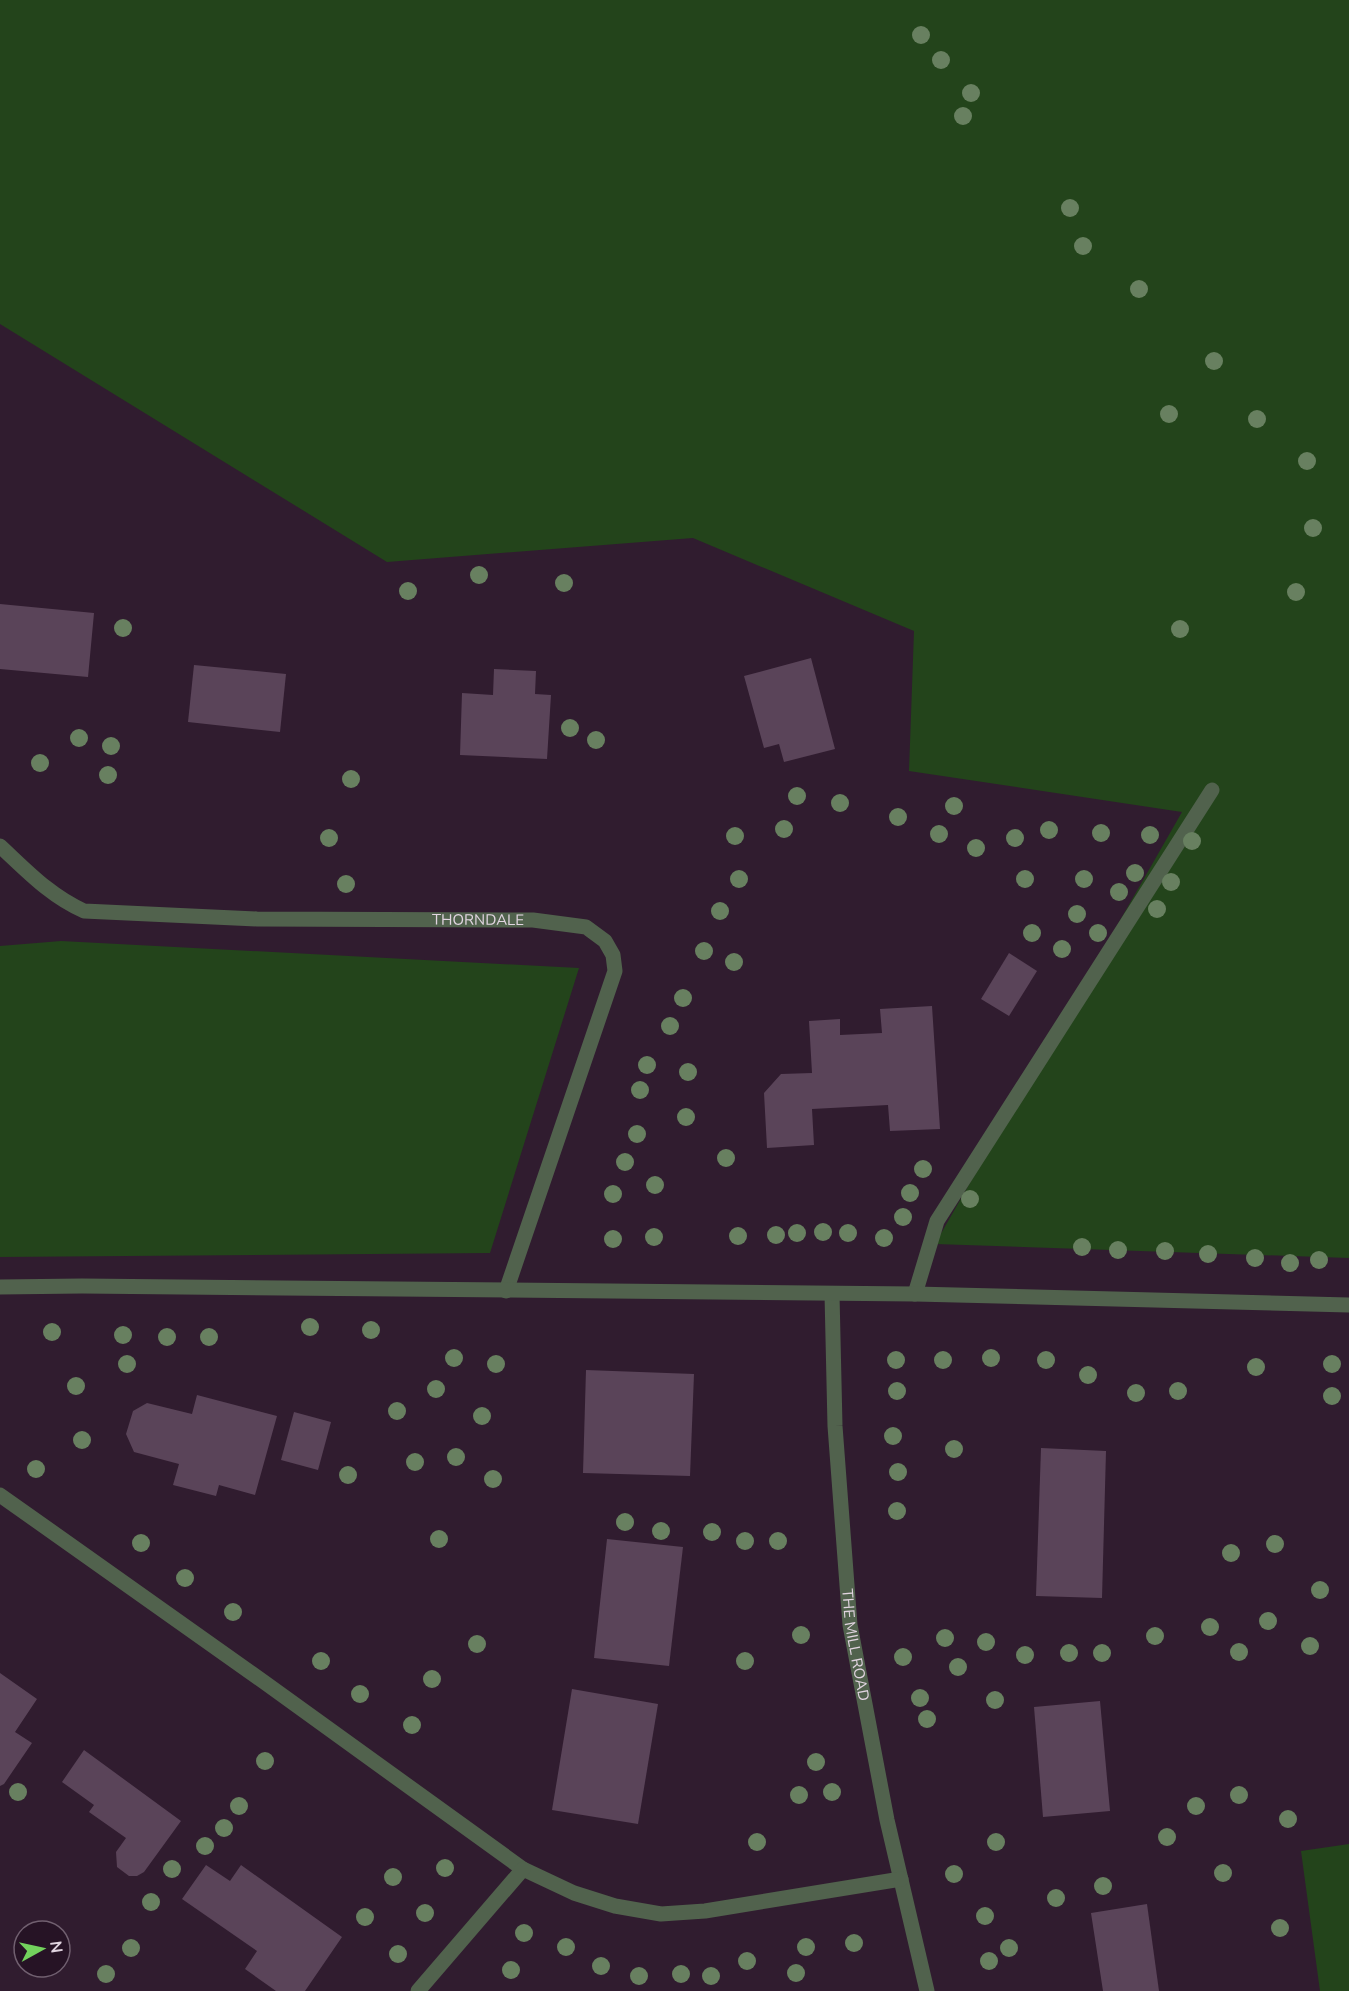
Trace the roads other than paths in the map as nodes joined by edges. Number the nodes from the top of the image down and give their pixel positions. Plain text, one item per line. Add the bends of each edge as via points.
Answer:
1 (1212, 790) dead end
2 (0, 846) edge
3 (0, 1287) edge
4 (506, 1291) junction
5 (832, 1294) junction
6 (915, 1294) junction
7 (1349, 1305) edge
8 (0, 1495) edge
9 (523, 1869) junction
10 (900, 1879) junction
11 (418, 1991) edge
12 (927, 1991) edge

1 - 6 street via 937,1221
2 - 4 street, THORNDALE via 45,888 84,911 257,919 532,920 586,927 605,940 613,955 615,971
3 - 4 street
4 - 5 street
5 - 6 street
5 - 10 street, THE MILL ROAD via 836,1435 850,1625
6 - 7 street
8 - 9 street
9 - 10 street via 574,1893 615,1906 661,1914 705,1911
9 - 11 street
10 - 12 street, THE MILL ROAD

